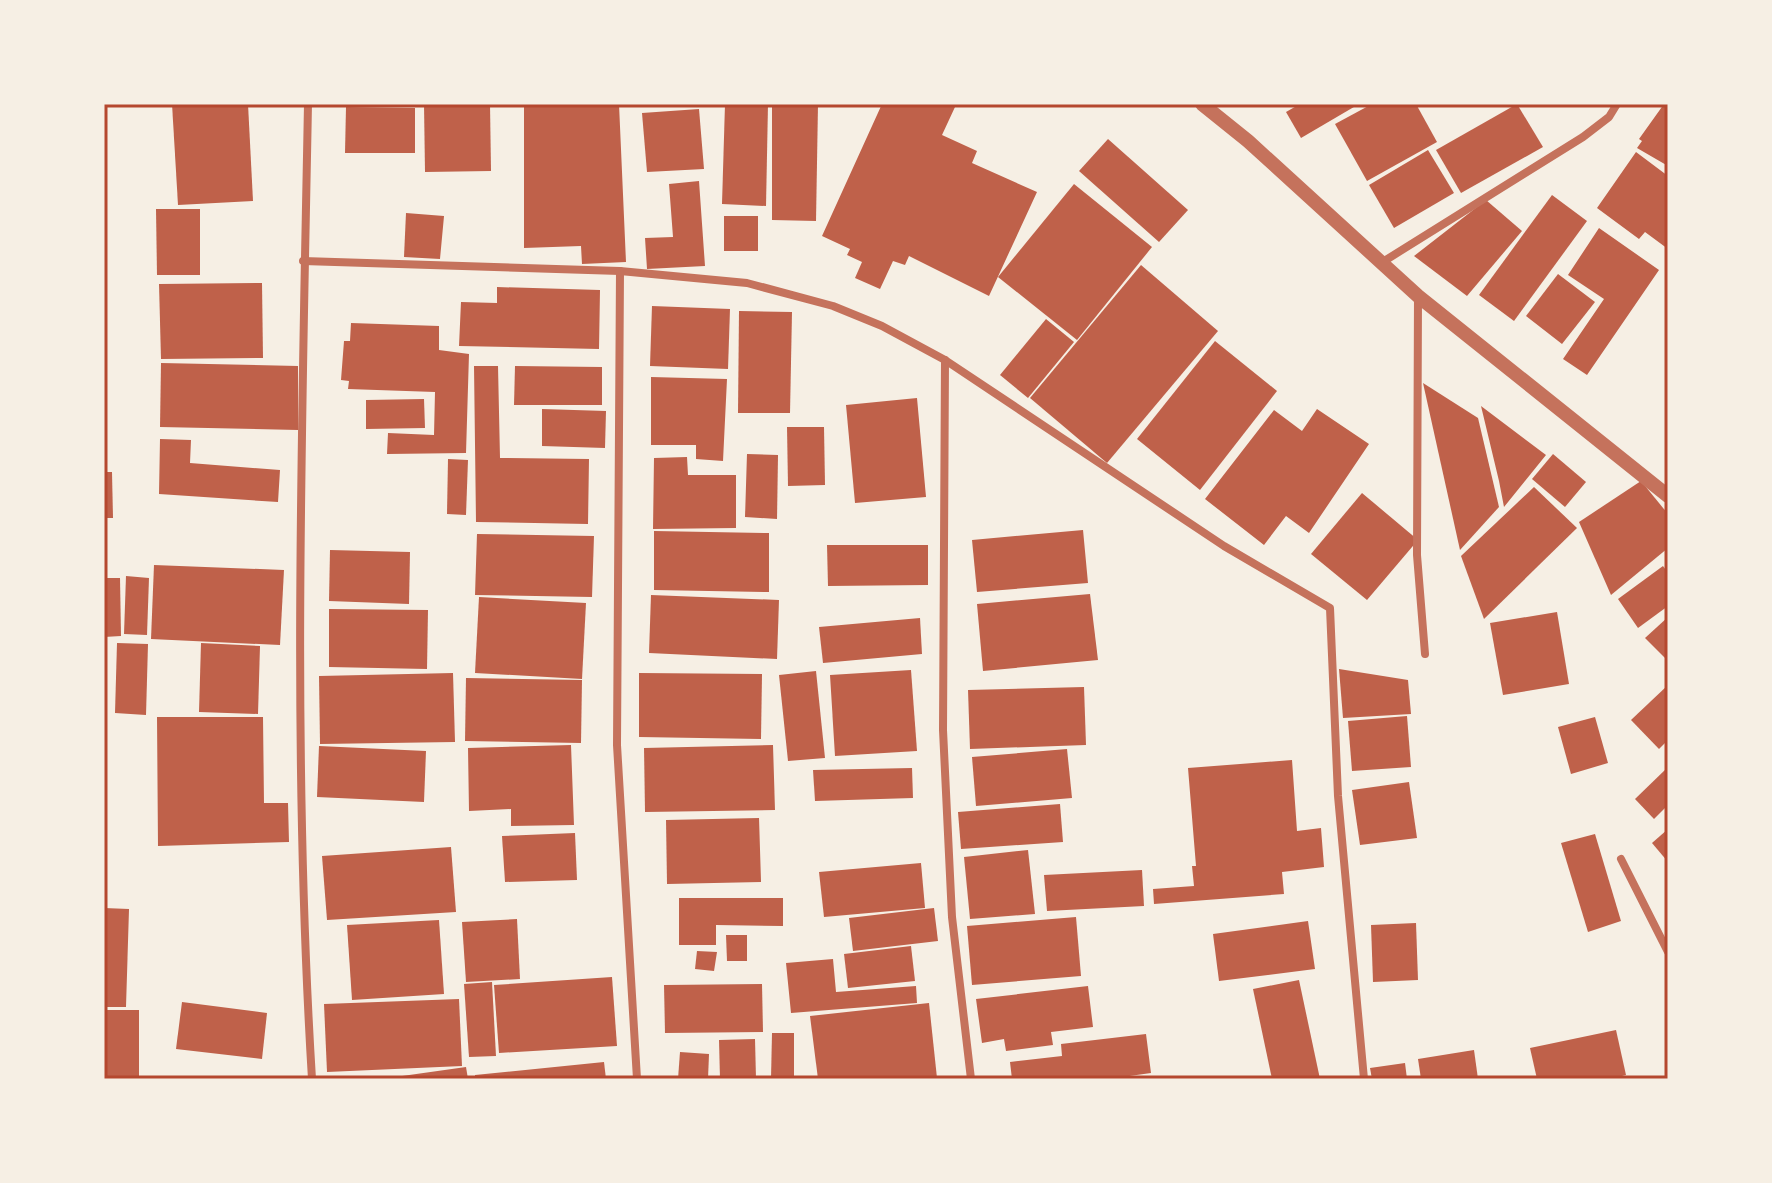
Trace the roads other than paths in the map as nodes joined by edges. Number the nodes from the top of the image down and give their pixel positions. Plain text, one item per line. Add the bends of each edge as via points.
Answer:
1 (308, 104) edge
2 (1202, 104) edge
3 (1617, 104) edge
4 (303, 261) junction
5 (1380, 263) junction
6 (620, 271) junction
7 (1418, 296) junction
8 (945, 360) junction
9 (1668, 496) edge
10 (1425, 654) dead end
11 (1621, 859) dead end
12 (1668, 952) edge
13 (312, 1079) edge
14 (637, 1079) edge
15 (971, 1079) edge
16 (1364, 1079) edge

1 - 4 street
2 - 5 street
3 - 5 street via 1583,137
4 - 6 street
4 - 13 street via 299,711
5 - 7 street
6 - 8 street via 747,283 788,293 882,326
6 - 14 street via 617,745
7 - 9 street
7 - 10 street via 1417,555
8 - 15 street via 943,730 952,917
8 - 16 street via 1224,546 1330,608 1338,796
11 - 12 street

